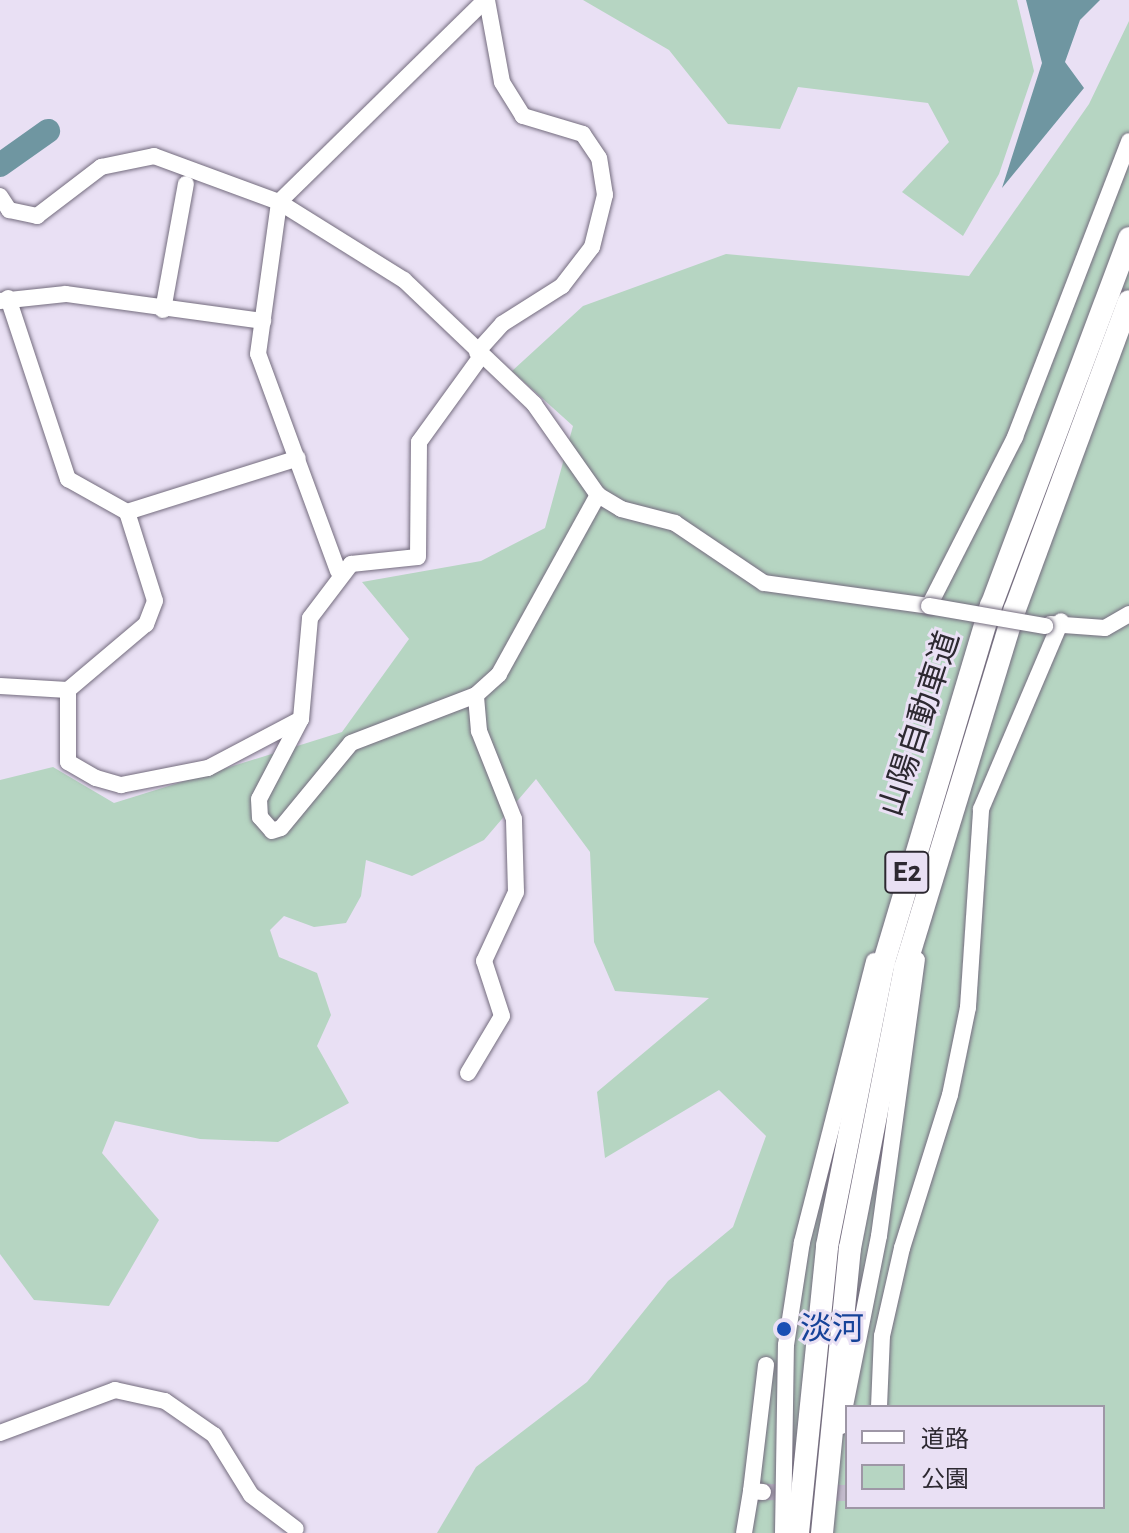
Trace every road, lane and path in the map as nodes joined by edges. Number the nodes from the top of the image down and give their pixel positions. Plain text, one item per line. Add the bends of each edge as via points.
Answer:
1 (486, 0) edge
2 (1129, 141) edge
3 (186, 184) dead end
4 (0, 196) edge
5 (279, 202) junction
6 (1129, 238) edge
7 (4, 300) edge
8 (1129, 301) edge
9 (163, 310) junction
10 (263, 321) junction
11 (480, 354) junction
12 (298, 458) junction
13 (598, 495) junction
14 (127, 512) junction
15 (338, 571) junction
16 (929, 606) junction
17 (1129, 614) edge
18 (1053, 623) junction
19 (0, 686) edge
20 (68, 690) junction
21 (476, 695) junction
22 (301, 719) junction
23 (950, 806) junction
24 (910, 863) junction
25 (468, 1073) dead end
26 (766, 1365) dead end
27 (849, 1405) edge
28 (879, 1405) edge
29 (845, 1429) edge
30 (0, 1433) edge
31 (296, 1529) dead end
32 (744, 1533) edge
33 (783, 1533) edge
34 (798, 1533) edge
35 (822, 1533) edge
36 (829, 1533) edge

1 - 5 street
1 - 11 street via 502,82 523,116 583,134 599,158 605,195 592,247 562,286 502,324
2 - 16 street via 1015,437
3 - 9 street
4 - 5 street via 9,210 37,216 101,167 154,156
5 - 10 street
5 - 11 street via 404,280
6 - 24 highway, 山陽自動車道 / E2 via 991,606
7 - 9 street via 66,294
7 - 14 street via 68,479
8 - 23 highway, 山陽自動車道 / E2
9 - 10 street
10 - 12 street via 261,374
11 - 13 street via 534,404
11 - 15 street via 419,442 418,557
12 - 14 street
12 - 15 street
13 - 16 street via 621,509 675,523 764,583
13 - 21 street via 499,674
14 - 20 street via 155,601 146,624
15 - 22 street via 310,618
16 - 18 street, bridge
17 - 18 street via 1105,628
18 - 28 street via 981,809 968,1007 950,1095 902,1248 882,1336
19 - 20 street
20 - 22 street via 68,762 121,785 208,768
21 - 22 street via 351,743 322,772 291,822 272,831 260,817 259,799
21 - 25 street via 479,731 514,819 516,892 484,961 502,1016
23 - 27 street via 915,973
23 - 35 highway, 山陽自動車道 / E2 via 871,1126 840,1336
24 - 33 street via 866,991 802,1242 785,1360
24 - 34 highway, 山陽自動車道 / E2 via 845,1137 812,1363
26 - 32 street via 757,1491
29 - 36 street
30 - 31 street via 115,1390 165,1401 214,1435 251,1495

